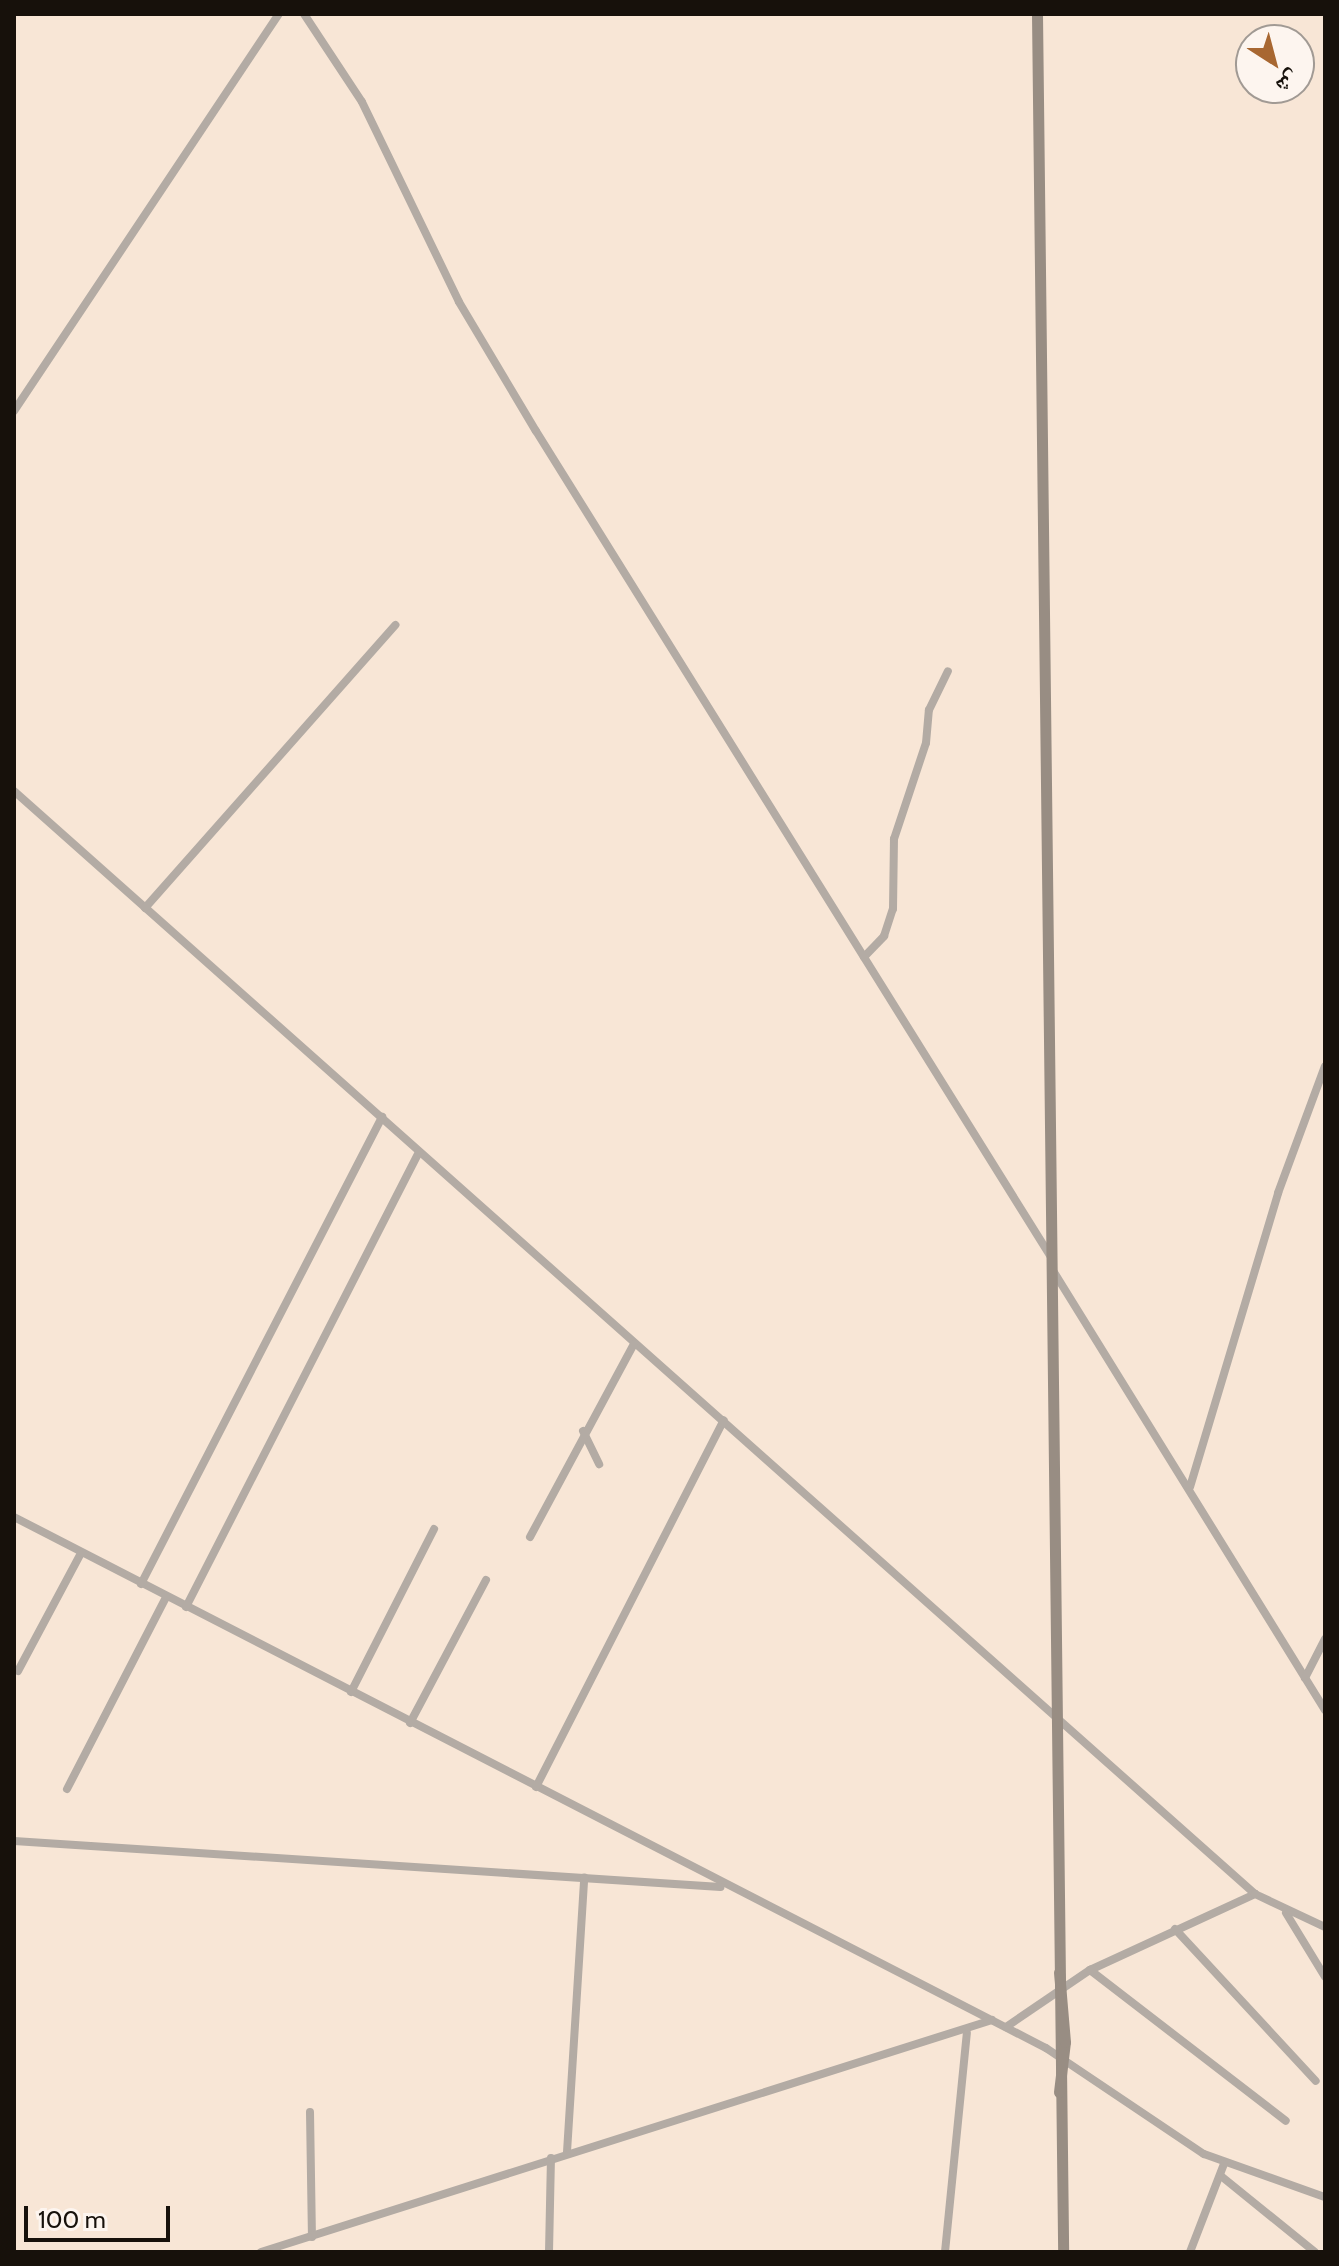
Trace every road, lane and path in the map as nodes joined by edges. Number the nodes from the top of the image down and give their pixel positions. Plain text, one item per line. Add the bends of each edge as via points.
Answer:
1 (279, 14) edge
2 (304, 14) edge
3 (1037, 14) edge
4 (14, 411) edge
5 (395, 625) dead end
6 (948, 671) dead end
7 (14, 791) edge
8 (145, 908) junction
9 (864, 957) junction
10 (1325, 1066) edge
11 (382, 1117) junction
12 (419, 1152) junction
13 (1051, 1264) junction
14 (634, 1344) junction
15 (724, 1420) junction
16 (583, 1431) junction
17 (599, 1464) dead end
18 (1190, 1487) junction
19 (14, 1517) edge
20 (434, 1529) dead end
21 (530, 1537) dead end
22 (81, 1553) junction
23 (486, 1580) dead end
24 (141, 1584) junction
25 (166, 1597) junction
26 (186, 1607) junction
27 (1325, 1639) edge
28 (18, 1671) dead end
29 (1305, 1679) junction
30 (351, 1692) junction
31 (1325, 1710) edge
32 (1056, 1713) junction
33 (410, 1723) junction
34 (536, 1787) junction
35 (67, 1789) dead end
36 (14, 1841) edge
37 (584, 1878) junction
38 (730, 1888) junction
39 (1255, 1894) junction
40 (1285, 1911) junction
41 (1325, 1927) edge
42 (1175, 1929) junction
43 (1090, 1970) junction
44 (1325, 1977) edge
45 (1060, 1981) junction
46 (992, 2020) junction
47 (1006, 2027) junction
48 (967, 2033) junction
49 (1056, 2044) junction
50 (1060, 2061) junction
51 (1316, 2081) dead end
52 (310, 2112) dead end
53 (1286, 2121) dead end
54 (567, 2152) junction
55 (551, 2158) junction
56 (1224, 2164) junction
57 (1221, 2176) junction
58 (1325, 2197) edge
59 (312, 2237) junction
60 (261, 2252) edge
61 (549, 2252) edge
62 (945, 2252) edge
63 (1063, 2252) edge
64 (1190, 2252) edge
65 (1315, 2252) edge

1 - 4 street
2 - 9 street via 377,130 459,302
3 - 13 main road
5 - 8 street
6 - 9 street via 931,702 894,839 893,909 884,936
7 - 8 street
8 - 11 street
9 - 13 street
10 - 18 street via 1278,1193
11 - 12 street
11 - 24 street
12 - 14 street
12 - 26 street
13 - 18 street
13 - 32 main road
14 - 15 street
14 - 16 street
15 - 32 street
15 - 34 street
16 - 17 street
16 - 21 street
18 - 29 street
19 - 22 street
20 - 30 street
22 - 24 street
22 - 28 street
23 - 33 street
24 - 25 street
25 - 26 street
25 - 35 street
26 - 30 street
27 - 29 street
29 - 31 street
30 - 33 street
32 - 39 street
32 - 45 main road
33 - 34 street
34 - 38 street
36 - 37 street
37 - 38 street
37 - 54 street
38 - 46 street
39 - 40 street
39 - 42 street
40 - 41 street
40 - 44 street
42 - 43 street
42 - 51 street
43 - 45 street
43 - 53 street
45 - 47 street
45 - 49 main road
46 - 47 street
46 - 48 street
47 - 49 street
48 - 54 street
48 - 62 street
49 - 50 main road
49 - 50 street
50 - 56 street
50 - 63 main road
52 - 59 street
54 - 55 street
55 - 59 street
55 - 61 street
56 - 57 street
56 - 58 street
57 - 64 street
57 - 65 street
59 - 60 street

